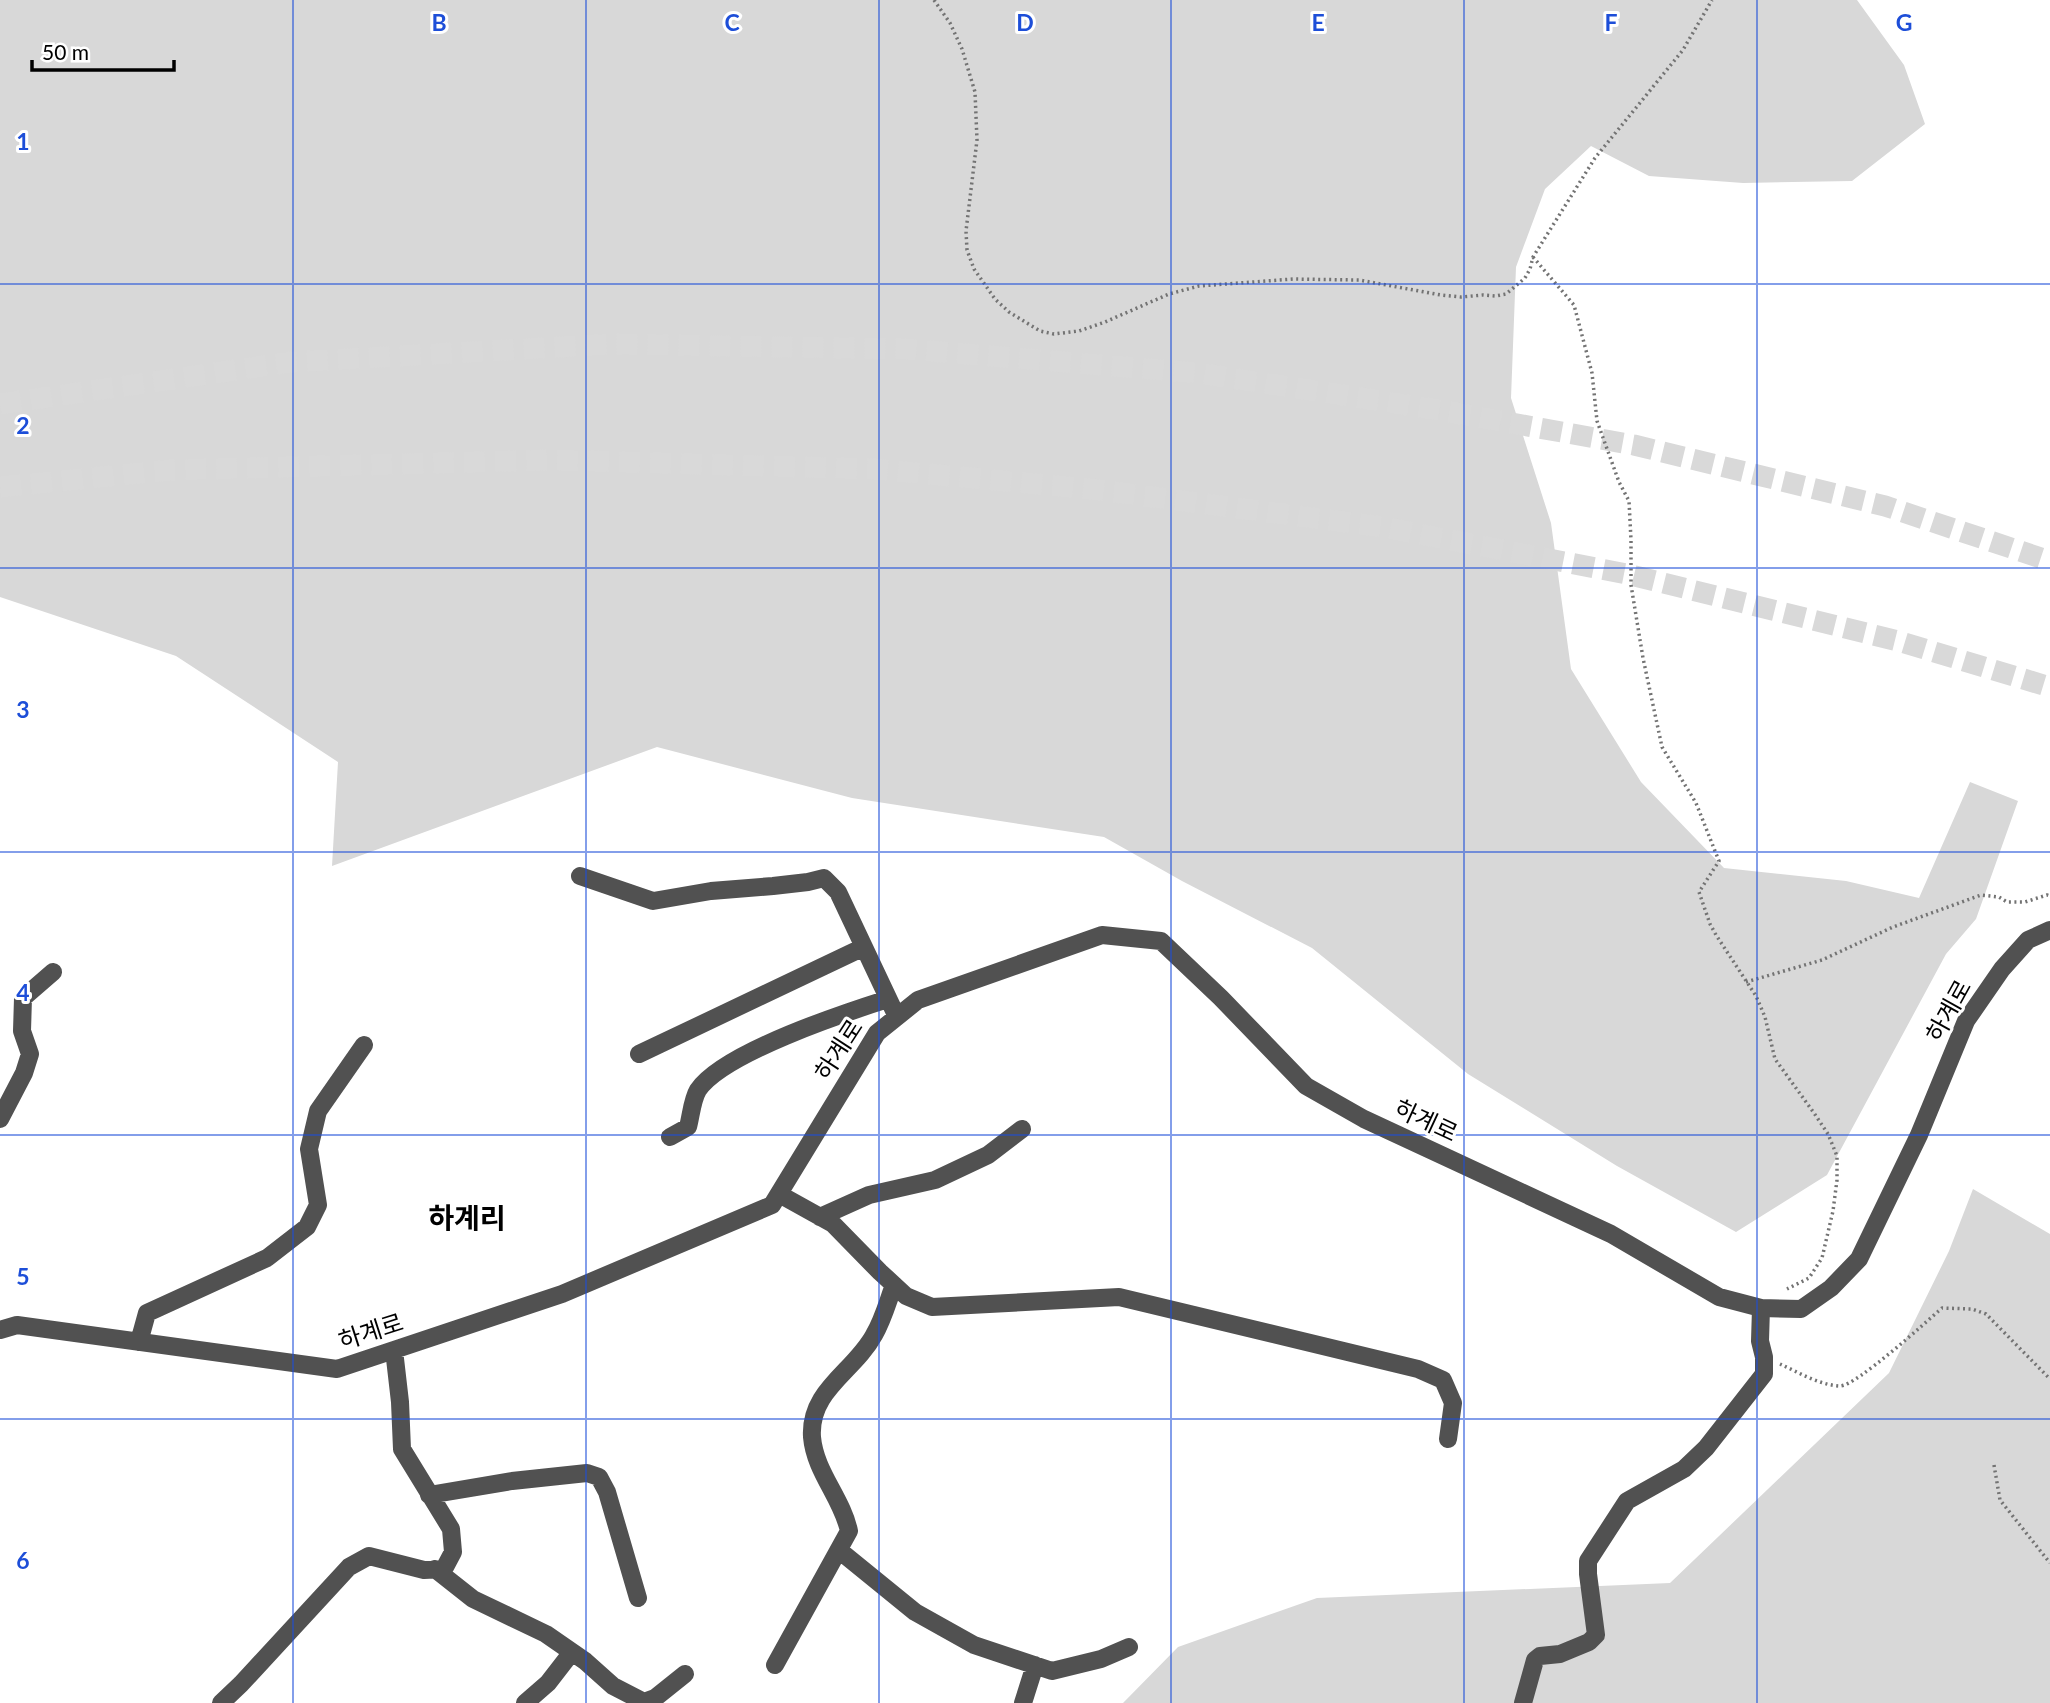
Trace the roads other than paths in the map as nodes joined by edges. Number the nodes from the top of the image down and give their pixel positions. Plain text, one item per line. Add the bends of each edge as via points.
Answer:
1 (580, 876) dead end
2 (2050, 930) edge
3 (864, 947) junction
4 (53, 972) dead end
5 (888, 999) junction
6 (897, 1017) junction
7 (364, 1045) dead end
8 (639, 1054) dead end
9 (0, 1119) edge
10 (1022, 1129) dead end
11 (670, 1137) dead end
12 (779, 1194) junction
13 (820, 1217) junction
14 (894, 1285) junction
15 (1761, 1308) junction
16 (0, 1329) edge
17 (139, 1342) junction
18 (394, 1350) junction
19 (1448, 1439) dead end
20 (429, 1495) junction
21 (840, 1551) junction
22 (435, 1569) junction
23 (638, 1598) dead end
24 (1129, 1647) dead end
25 (572, 1652) junction
26 (775, 1665) dead end
27 (1035, 1665) junction
28 (685, 1674) dead end
29 (221, 1703) edge
30 (525, 1703) edge
31 (1023, 1703) edge
32 (1523, 1703) edge

1 - 3 street via 653,901 824,878 838,892
2 - 15 street, 하계로 via 2028,940 1966,1021 1919,1135 1859,1259 1831,1288 1801,1309
3 - 5 street
3 - 8 street
4 - 9 street via 23,998 22,1031 30,1054
5 - 6 street
5 - 11 street via 760,1048 713,1074 697,1092 688,1127
6 - 12 street, 하계로 via 877,1032
6 - 15 street, 하계로 via 918,1000 1102,935 1161,941 1306,1086 1364,1119 1611,1234 1719,1297
7 - 17 street via 318,1111 309,1149 318,1205 307,1227 267,1258 147,1313
10 - 13 street via 988,1155 934,1180 869,1195
12 - 13 street
12 - 18 street, 하계로 via 772,1205 562,1294
13 - 14 street via 833,1224
14 - 19 street via 906,1296 932,1307 1119,1297 1418,1369 1443,1380 1453,1403
14 - 21 street via 874,1335 820,1399 814,1415 812,1437 821,1471 849,1531
15 - 32 street via 1764,1374 1684,1469 1627,1501 1618,1513 1588,1561 1596,1635 1560,1654 1540,1656
16 - 17 street, 하계로 via 17,1325
17 - 18 street, 하계로 via 337,1369
18 - 20 street via 402,1449
20 - 22 street via 451,1529 453,1552 444,1569
20 - 23 street via 587,1472 599,1477
21 - 26 street
21 - 27 street via 915,1612 974,1645
22 - 25 street via 473,1599 546,1634
22 - 29 street via 369,1556 349,1567
24 - 27 street via 1052,1671
25 - 28 street via 613,1686 644,1702
25 - 30 street
27 - 31 street

